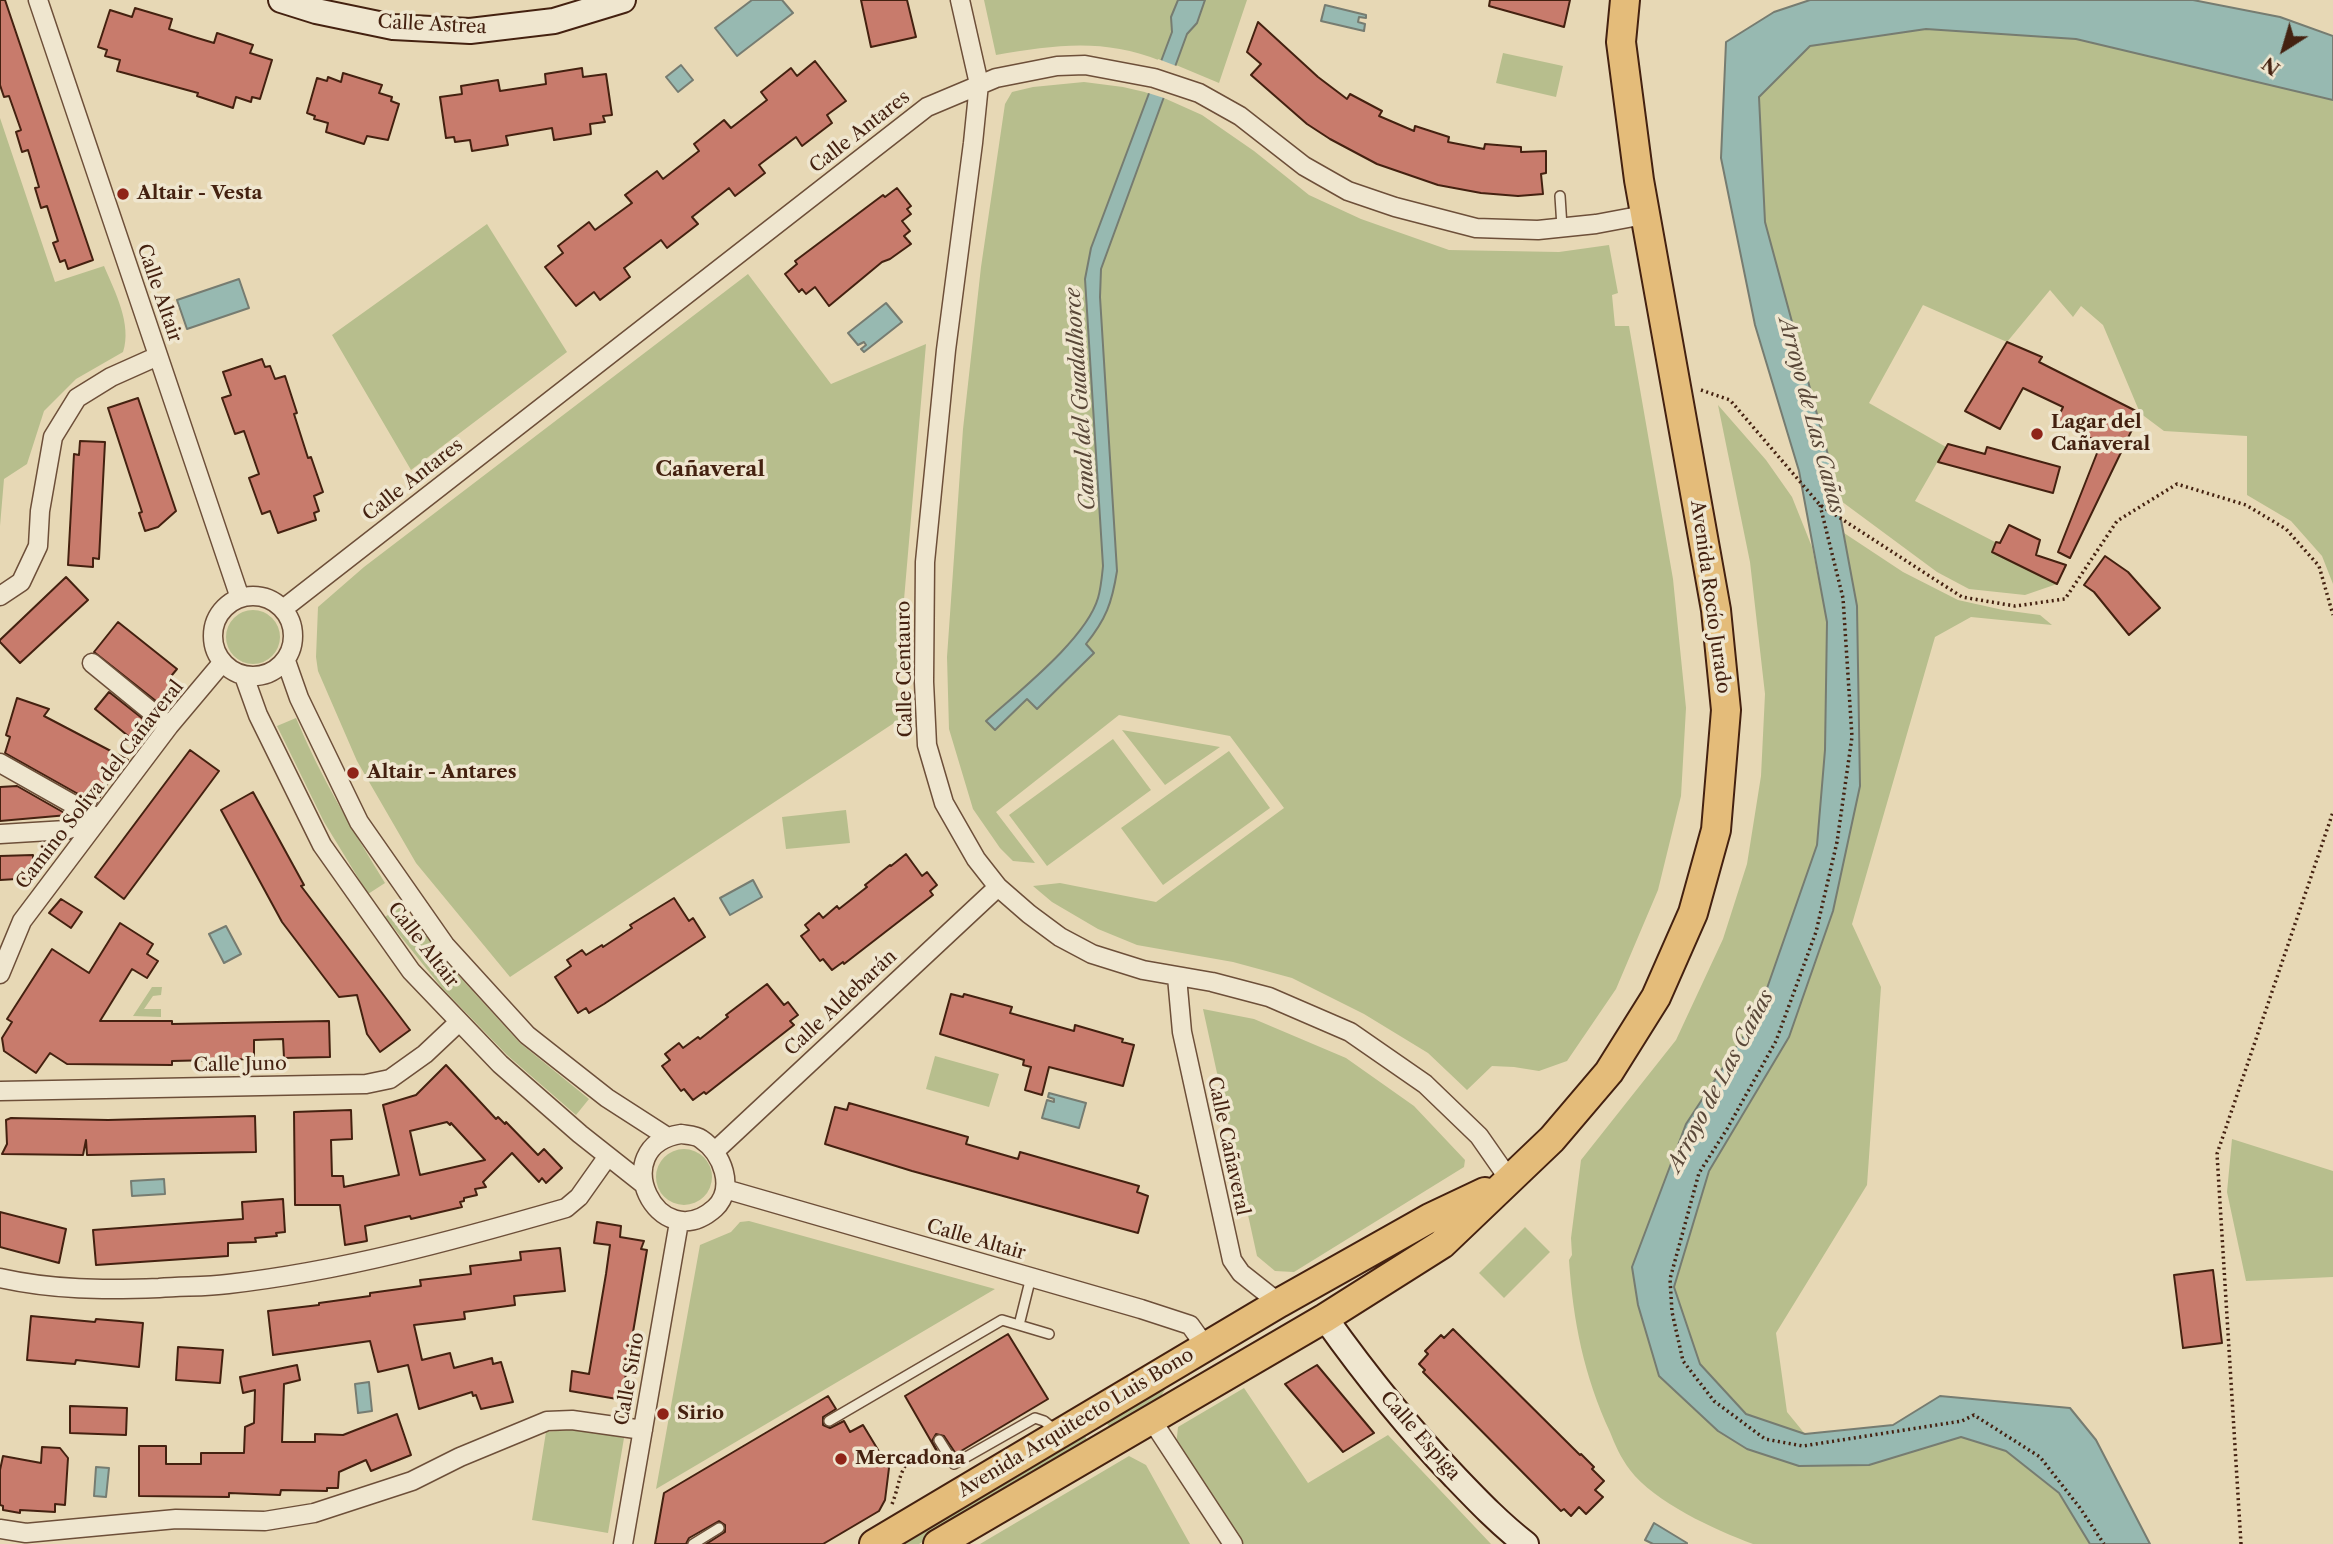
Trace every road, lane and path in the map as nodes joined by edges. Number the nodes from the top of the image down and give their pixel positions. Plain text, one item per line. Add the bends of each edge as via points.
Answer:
1 (38, 0) edge
2 (282, 0) edge
3 (624, 0) edge
4 (960, 0) edge
5 (1625, 0) edge
6 (979, 84) junction
7 (1560, 196) dead end
8 (1644, 215) junction
9 (1562, 227) junction
10 (158, 356) junction
11 (1676, 381) junction
12 (1820, 505) junction
13 (0, 596) edge
14 (240, 598) junction
15 (283, 609) junction
16 (2333, 615) edge
17 (286, 661) junction
18 (92, 663) dead end
19 (222, 663) junction
20 (244, 676) junction
21 (169, 726) junction
22 (0, 763) edge
23 (2333, 812) edge
24 (99, 818) junction
25 (0, 834) edge
26 (998, 887) junction
27 (0, 974) edge
28 (1177, 977) junction
29 (459, 1022) junction
30 (0, 1091) edge
31 (666, 1136) junction
32 (715, 1151) junction
33 (608, 1156) junction
34 (1509, 1178) junction
35 (642, 1183) junction
36 (724, 1189) junction
37 (1463, 1203) junction
38 (679, 1222) junction
39 (0, 1278) edge
40 (1031, 1278) junction
41 (1279, 1303) junction
42 (1325, 1318) junction
43 (1019, 1325) junction
44 (1049, 1334) dead end
45 (1205, 1346) junction
46 (1151, 1419) junction
47 (830, 1422) dead end
48 (643, 1430) junction
49 (1059, 1433) junction
50 (939, 1440) dead end
51 (916, 1453) dead end
52 (892, 1504) dead end
53 (719, 1528) dead end
54 (0, 1529) edge
55 (623, 1544) edge
56 (692, 1544) edge
57 (874, 1544) edge
58 (938, 1544) edge
59 (1233, 1544) edge
60 (1526, 1544) edge
61 (2104, 1544) edge
62 (2241, 1544) edge

1 - 10 street, Calle Altair
2 - 3 street, Calle Astrea via 393,27 470,31 554,21
4 - 6 street, Calle Centauro
5 - 8 main road, Avenida Rocío Jurado via 1621,42
6 - 9 street, Calle Antares via 1057,66 1085,65 1145,76 1199,93 1240,116 1304,166 1348,191 1476,228
6 - 15 street, Calle Antares via 927,107
6 - 26 street, Calle Centauro via 925,562 924,682 927,745 944,803
7 - 9 lane
8 - 9 street, Calle Antares
8 - 11 main road, Avenida Rocío Jurado
10 - 13 street via 77,398 53,437 38,546 22,582
10 - 14 street, Calle Altair
11 - 12 path via 1730,400
11 - 34 main road, Avenida Rocío Jurado via 1716,610 1726,709 1716,830 1693,913 1656,997 1609,1072 1552,1139
12 - 16 path via 1962,597 2015,606 2065,599 2117,521 2177,484 2246,505 2286,529 2319,566
12 - 61 path via 1843,598 1852,737 1837,842 1816,932 1776,1041 1699,1173 1670,1279 1683,1361 1714,1401 1766,1439 1803,1446 1962,1421 1974,1415 2040,1457
14 - 15 street via 263,598
14 - 19 street via 218,617 213,632
15 - 17 street via 292,625 293,644
17 - 20 street via 268,675
17 - 31 street, Calle Altair via 359,822 445,945 527,1034 607,1098
18 - 21 street
19 - 20 street
19 - 21 street, Camino Soliva del Cañaveral
20 - 29 street, Calle Altair via 258,715 322,845 411,971
21 - 24 street, Camino Soliva del Cañaveral
22 - 24 street
23 - 62 path via 2217,1154
24 - 25 street via 66,830
24 - 27 street, Camino Soliva del Cañaveral via 22,921
26 - 28 street, Calle Centauro via 1060,937 1092,954
26 - 32 street, Calle Aldebarán
28 - 34 street, Calle Centauro via 1269,997 1350,1032 1425,1084 1479,1136
28 - 41 street, Calle Cañaveral via 1182,1032 1232,1260 1241,1273
29 - 30 street, Calle Juno via 390,1079 366,1084
29 - 33 street, Calle Altair via 500,1064
31 - 32 street via 699,1137
31 - 35 street via 642,1167
32 - 36 street via 726,1173
33 - 35 street, Calle Altair
33 - 39 street via 566,1208 393,1256 226,1284 99,1290
34 - 37 main road, Avenida Rocío Jurado
34 - 42 main road, Avenida Rocío Jurado via 1442,1244
35 - 38 street via 659,1211
36 - 38 street via 718,1205 701,1218
36 - 40 street, Calle Altair
37 - 41 main road, Avenida Rocío Jurado
37 - 42 main road, Avenida Rocío Jurado via 1444,1225 1340,1292
38 - 48 street, Calle Sirio
40 - 43 lane
40 - 45 street, Calle Altair via 1190,1325
41 - 45 main road, Avenida Arquitecto Luis Bono
42 - 46 main road, Avenida Arquitecto Luis Bono
42 - 60 street, Calle Espiga via 1423,1443 1491,1515
43 - 44 lane
43 - 47 lane via 1002,1320
45 - 49 main road, Avenida Arquitecto Luis Bono
46 - 58 main road, Avenida Arquitecto Luis Bono
46 - 59 street
48 - 54 street via 547,1421 412,1481 314,1513 265,1521 176,1519 26,1533
48 - 55 street, Calle Sirio
49 - 50 lane via 1035,1418 954,1464
49 - 57 main road, Avenida Arquitecto Luis Bono
51 - 52 path via 901,1470
53 - 56 lane

